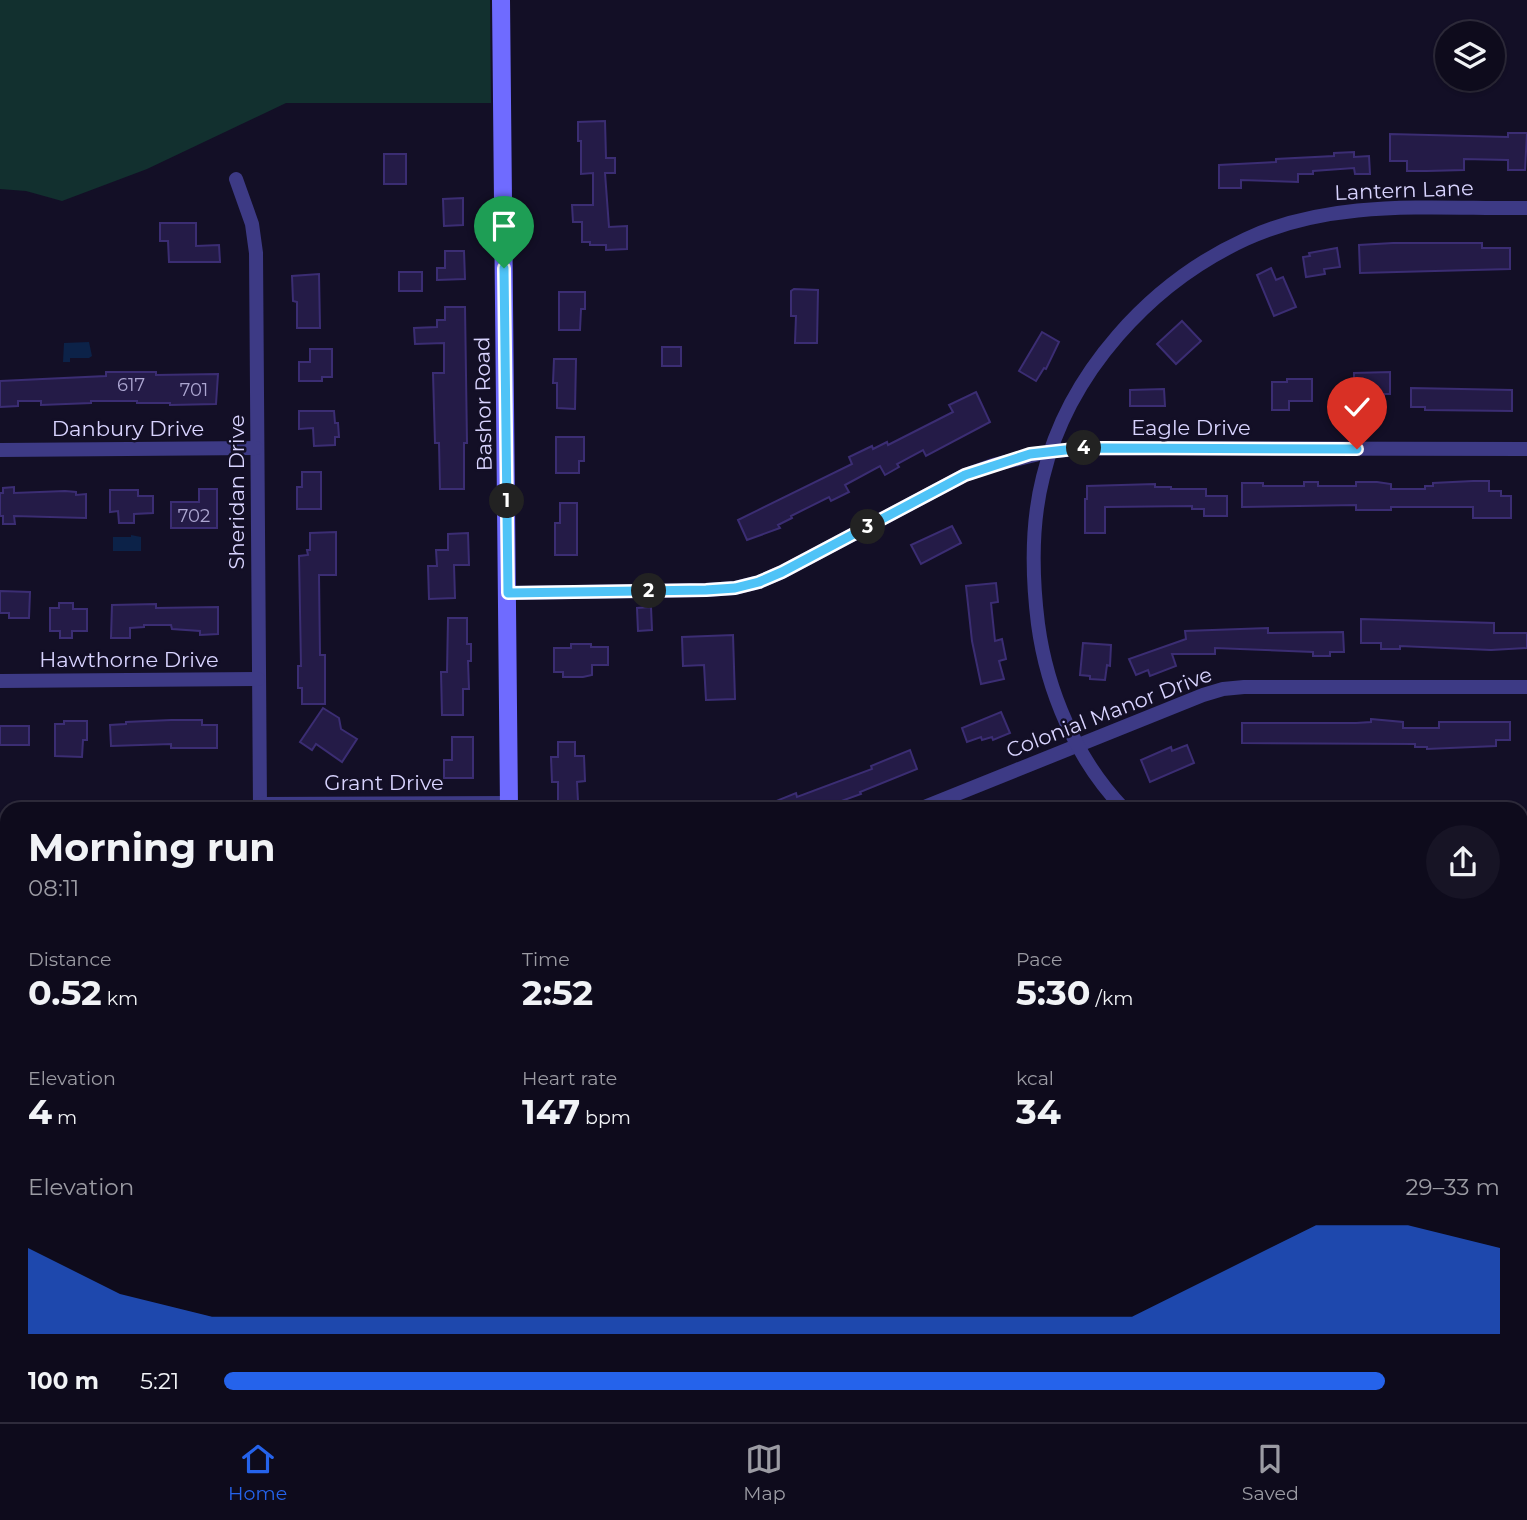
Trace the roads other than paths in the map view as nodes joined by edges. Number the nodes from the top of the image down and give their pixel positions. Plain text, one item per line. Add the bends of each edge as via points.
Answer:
1 (500, 0) edge
2 (236, 179) dead end
3 (1527, 208) edge
4 (256, 448) junction
5 (1527, 449) edge
6 (0, 450) edge
7 (1051, 451) junction
8 (508, 593) junction
9 (258, 679) junction
10 (0, 681) edge
11 (1527, 687) edge
12 (1079, 746) junction
13 (260, 802) edge
14 (509, 802) edge
15 (937, 802) edge
16 (1118, 802) edge

1 - 8 street, Bashor Road
2 - 4 street, Sheridan Drive via 253,224 256,253
3 - 7 street, Lantern Lane via 1358,210 1304,220 1247,238 1179,278 1120,333 1086,378
4 - 6 street, Danbury Drive
4 - 9 street, Sheridan Drive
5 - 7 street, Eagle Drive
7 - 8 street, Eagle Drive via 965,475 759,582 706,590
7 - 12 street, Lantern Lane via 1037,505 1035,599 1051,683
8 - 14 street, Bashor Road
9 - 10 street, Hawthorne Drive
9 - 13 street, Sheridan Drive
11 - 12 street, Colonial Manor Drive via 1223,689
12 - 15 street, Colonial Manor Drive
12 - 16 street, Lantern Lane

